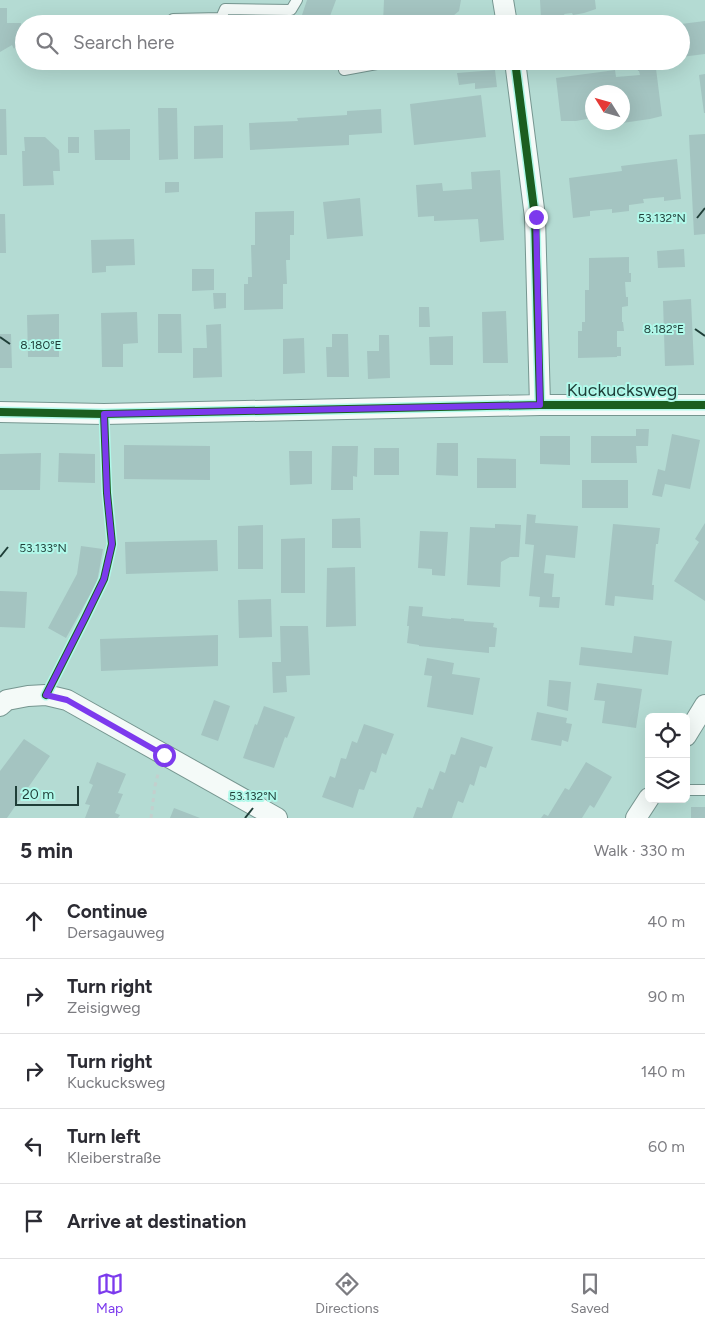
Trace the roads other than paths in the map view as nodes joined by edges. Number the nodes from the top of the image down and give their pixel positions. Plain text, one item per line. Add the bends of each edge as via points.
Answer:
1 (297, 0) edge
2 (503, 0) edge
3 (222, 15) edge
4 (506, 15) edge
5 (515, 70) edge
6 (540, 405) junction
7 (705, 405) edge
8 (0, 412) edge
9 (0, 706) edge
10 (705, 706) edge
11 (690, 730) edge
12 (690, 790) edge
13 (705, 790) edge
14 (646, 803) edge
15 (277, 818) edge
16 (636, 818) edge

1 - 3 lane via 291,10 225,9
2 - 4 street
5 - 6 street via 536,217
6 - 7 street, Kuckucksweg
6 - 8 street, Kuckucksweg via 104,414
9 - 15 street via 7,700 28,696 46,695 67,700
10 - 11 street
12 - 13 lane
14 - 16 street

